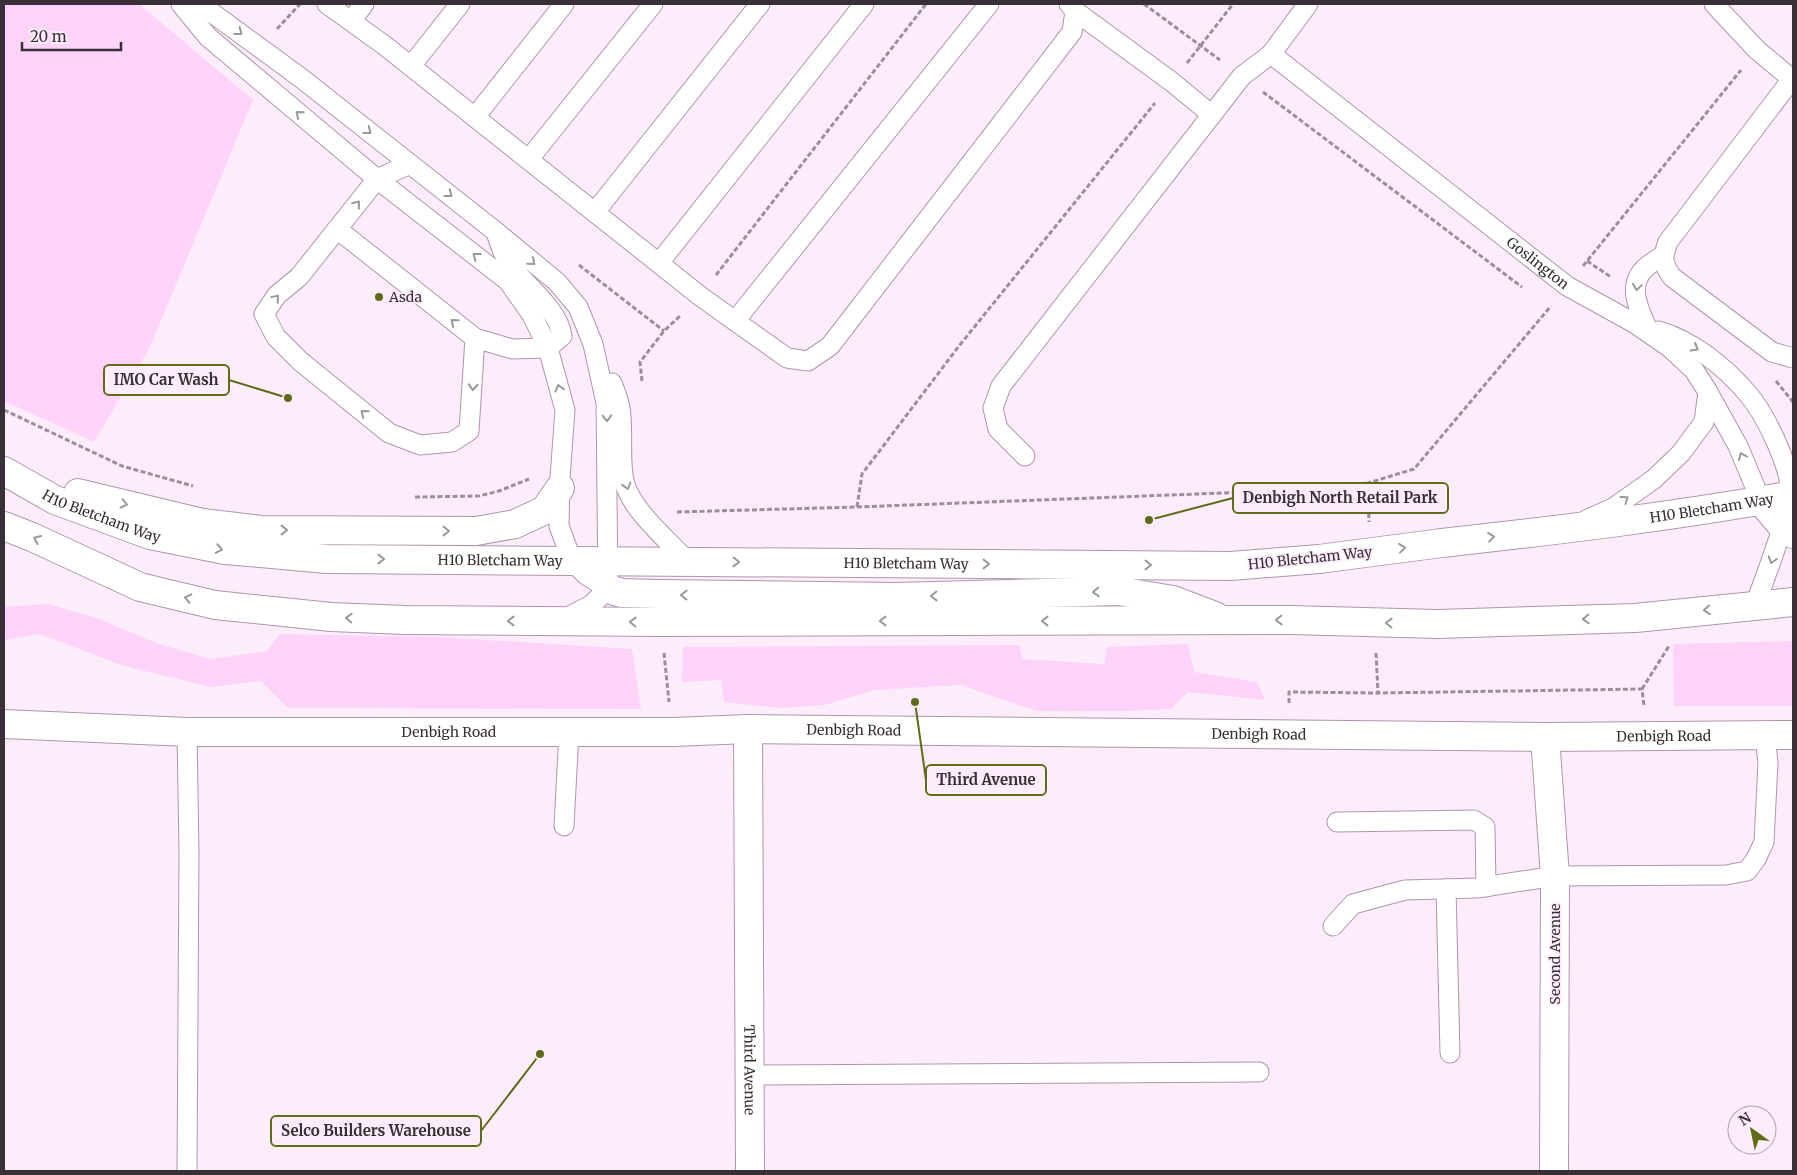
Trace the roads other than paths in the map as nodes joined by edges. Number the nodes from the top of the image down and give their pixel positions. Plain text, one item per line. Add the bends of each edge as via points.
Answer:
1 (181, 4) edge
2 (200, 4) edge
3 (327, 4) edge
4 (364, 4) edge
5 (460, 4) edge
6 (564, 4) edge
7 (653, 4) edge
8 (760, 4) edge
9 (864, 4) edge
10 (988, 4) edge
11 (1308, 4) edge
12 (1714, 4) edge
13 (1072, 7) edge
14 (351, 21) junction
15 (1271, 54) junction
16 (411, 66) junction
17 (1793, 80) edge
18 (1212, 115) junction
19 (475, 117) junction
20 (529, 159) junction
21 (410, 164) junction
22 (377, 179) junction
23 (595, 212) junction
24 (337, 229) junction
25 (495, 230) junction
26 (1663, 255) junction
27 (659, 263) junction
28 (578, 307) junction
29 (735, 321) junction
30 (1641, 325) junction
31 (475, 338) junction
32 (548, 348) junction
33 (1793, 358) edge
34 (1708, 392) junction
35 (1025, 456) dead end
36 (14, 477) edge
37 (560, 483) junction
38 (1792, 495) edge
39 (1761, 501) junction
40 (4, 526) edge
41 (1566, 529) junction
42 (1788, 530) edge
43 (572, 561) junction
44 (608, 561) junction
45 (687, 561) junction
46 (608, 589) junction
47 (1793, 602) edge
48 (1755, 605) junction
49 (560, 621) junction
50 (1228, 621) junction
51 (4, 724) edge
52 (748, 729) junction
53 (186, 732) junction
54 (569, 732) junction
55 (1765, 735) junction
56 (1793, 735) edge
57 (1545, 737) junction
58 (1337, 822) dead end
59 (564, 826) dead end
60 (1555, 876) junction
61 (1486, 887) junction
62 (1446, 889) junction
63 (1333, 926) dead end
64 (1450, 1053) dead end
65 (1259, 1072) dead end
66 (751, 1075) junction
67 (188, 1171) edge
68 (750, 1171) edge
69 (1554, 1171) edge

22 -> 1 lane via 208,38
2 -> 21 lane
3 - 14 lane
4 - 14 lane
5 - 16 lane
6 - 19 lane
7 - 20 lane
8 - 23 lane
9 - 27 lane
10 - 29 lane
11 - 15 lane
12 - 17 lane via 1757,50
13 - 18 lane
13 - 29 lane via 1072,32 830,346 808,361 787,358
14 - 16 lane
15 - 18 lane via 1242,76
15 - 30 lane, Goslington via 1567,286
16 - 19 lane
17 - 26 lane via 1668,242
18 - 35 lane via 1001,386 993,408 998,429
19 - 20 lane
20 - 23 lane
21 - 22 lane
21 -> 25 lane
24 -> 22 lane
32 -> 22 lane via 532,315 508,281
23 - 27 lane
31 -> 24 lane
31 -> 24 lane via 469,431 452,442 420,445 390,433 300,361 276,337 264,314 277,294 299,277
25 -> 28 lane via 557,282
25 - 32 lane via 507,261 561,327 562,336
26 -> 30 lane via 1643,270 1635,284
26 - 33 lane via 1665,267 1672,277 1772,352
27 - 29 lane
28 -> 44 lane via 593,344 606,403
28 -> 45 lane via 599,339 620,408 625,482 630,496 640,513
30 - 34 lane, Goslington via 1694,370
30 -> 38 lane via 1674,336 1705,354 1749,395 1776,441 1787,467
31 - 32 lane via 512,349
37 -> 32 lane via 564,410
39 -> 34 lane, Goslington via 1738,446
41 -> 34 lane via 1613,508 1671,463 1704,422
36 -> 37 street, H10 Bletcham Way via 203,523 271,530 476,530 515,524 545,510
36 -> 43 street, H10 Bletcham Way via 55,500 150,535 225,550 327,559
37 - 43 lane via 559,526
38 - 39 street, H10 Bletcham Way
38 - 42 lane
39 - 41 street, H10 Bletcham Way
39 - 42 street
49 -> 40 street via 331,617 215,605 140,587
45 -> 41 street, H10 Bletcham Way, bridge via 1230,566 1319,559
42 -> 48 lane
43 - 44 street, H10 Bletcham Way
43 - 46 lane
44 - 45 street, H10 Bletcham Way
44 - 46 lane
46 - 49 lane via 591,605
50 -> 46 street via 1173,600 1119,591 886,596 659,594 622,593
47 - 48 street
48 -> 50 street, bridge via 1635,618 1438,624
50 -> 49 street
51 - 53 street, Denbigh Road
52 - 54 street, Denbigh Road
52 - 57 street, Denbigh Road
52 - 66 street, Third Avenue
53 - 54 street, Denbigh Road
53 - 67 lane
54 - 59 lane
55 - 56 street, Denbigh Road
55 - 57 street, Denbigh Road
55 - 60 lane via 1768,763 1764,842 1747,871 1726,875
57 - 60 street, Second Avenue
58 - 61 lane via 1474,820 1485,827
60 - 61 lane
60 - 69 street, Second Avenue
61 - 62 lane
62 - 63 lane via 1404,890 1353,904
62 - 64 lane
65 - 66 lane
66 - 68 street, Third Avenue

